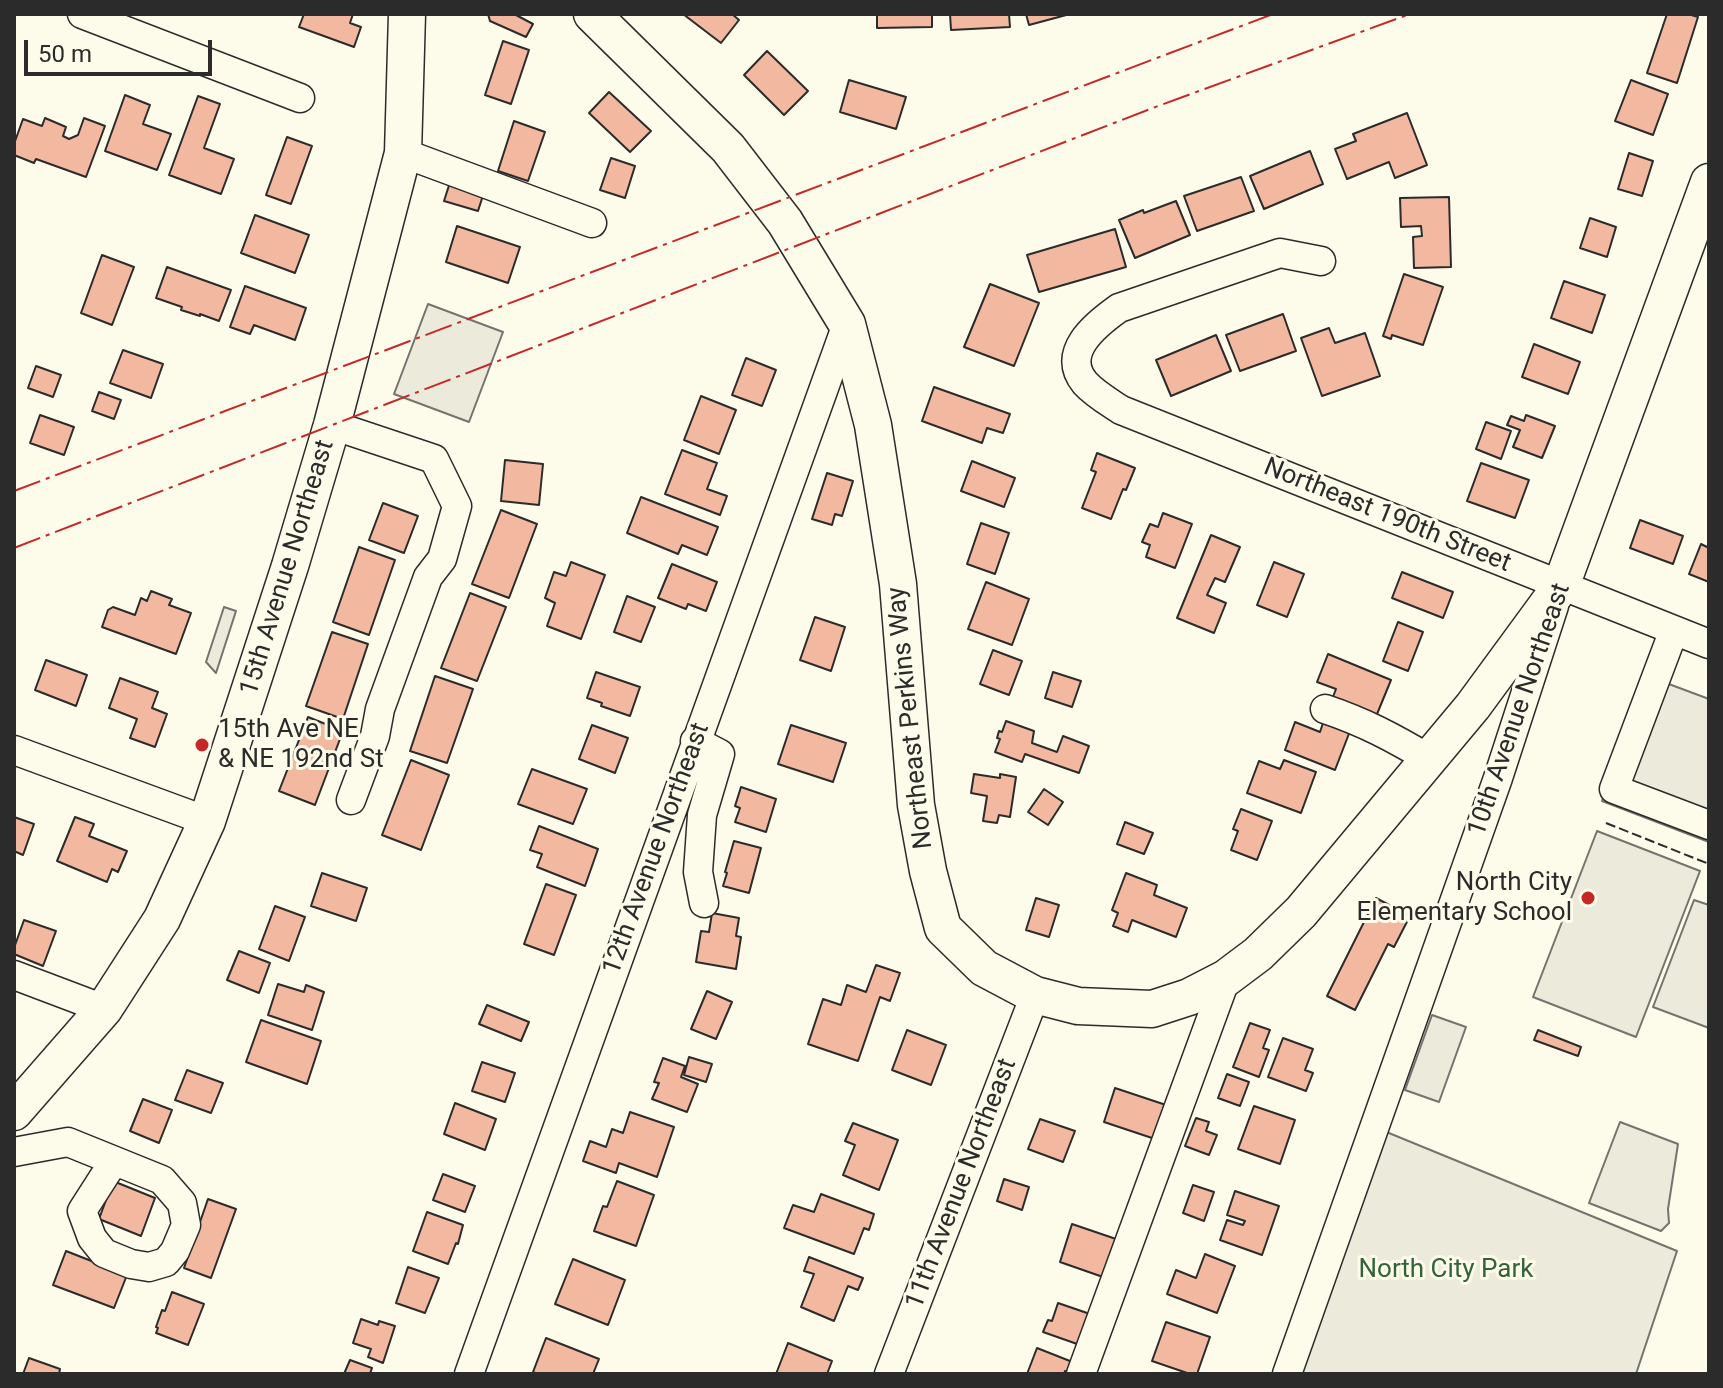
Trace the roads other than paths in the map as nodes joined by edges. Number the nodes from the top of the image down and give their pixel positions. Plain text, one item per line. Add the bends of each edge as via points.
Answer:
1 (82, 14) edge
2 (407, 14) edge
3 (592, 14) edge
4 (300, 98) dead end
5 (403, 153) junction
6 (1709, 182) edge
7 (592, 223) dead end
8 (1699, 241) edge
9 (1321, 261) dead end
10 (847, 324) junction
11 (332, 425) junction
12 (1561, 586) junction
13 (1674, 630) junction
14 (1709, 644) edge
15 (1325, 709) dead end
16 (695, 741) junction
17 (14, 750) edge
18 (1429, 759) junction
19 (351, 800) dead end
20 (207, 821) junction
21 (1709, 825) edge
22 (704, 903) dead end
23 (14, 975) edge
24 (1226, 978) junction
25 (1035, 995) junction
26 (104, 1009) junction
27 (14, 1112) edge
28 (14, 1152) edge
29 (114, 1161) dead end
30 (469, 1374) edge
31 (889, 1374) edge
32 (1081, 1374) edge
33 (1287, 1374) edge

1 - 4 street
2 - 5 main road, 15th Avenue Northeast
3 - 10 main road, Northeast Perkins Way via 728,148 785,222
5 - 7 street
5 - 11 main road, 15th Avenue Northeast
6 - 8 main road, 10th Avenue Northeast
8 - 12 main road, 10th Avenue Northeast
9 - 12 street, Northeast 190th Street via 1280,253 1119,308 1085,339 1075,357 1077,370 1086,385 1121,410
10 - 16 street, 12th Avenue Northeast
10 - 25 main road, Northeast Perkins Way via 873,425 898,584 916,805 933,894 943,928 953,938 984,968
11 - 19 street via 434,459 457,506
11 - 20 main road, 15th Avenue Northeast
12 - 13 street, Northeast 190th Street
12 - 18 main road, Northeast Perkins Way
12 - 33 street, 10th Avenue Northeast
13 - 14 street, Northeast 190th Street
13 - 21 street via 1614,789
15 - 18 street via 1359,720
16 - 22 street via 720,754 702,815 698,872
16 - 30 street, 12th Avenue Northeast
17 - 20 street
18 - 24 main road, Northeast Perkins Way via 1301,912
20 - 26 main road, 15th Avenue Northeast via 162,919
23 - 26 street
24 - 25 main road, Northeast Perkins Way via 1152,1009 1078,1006
24 - 32 street
25 - 31 street, 11th Avenue Northeast
26 - 27 main road, 15th Avenue Northeast
28 - 29 street via 68,1142

